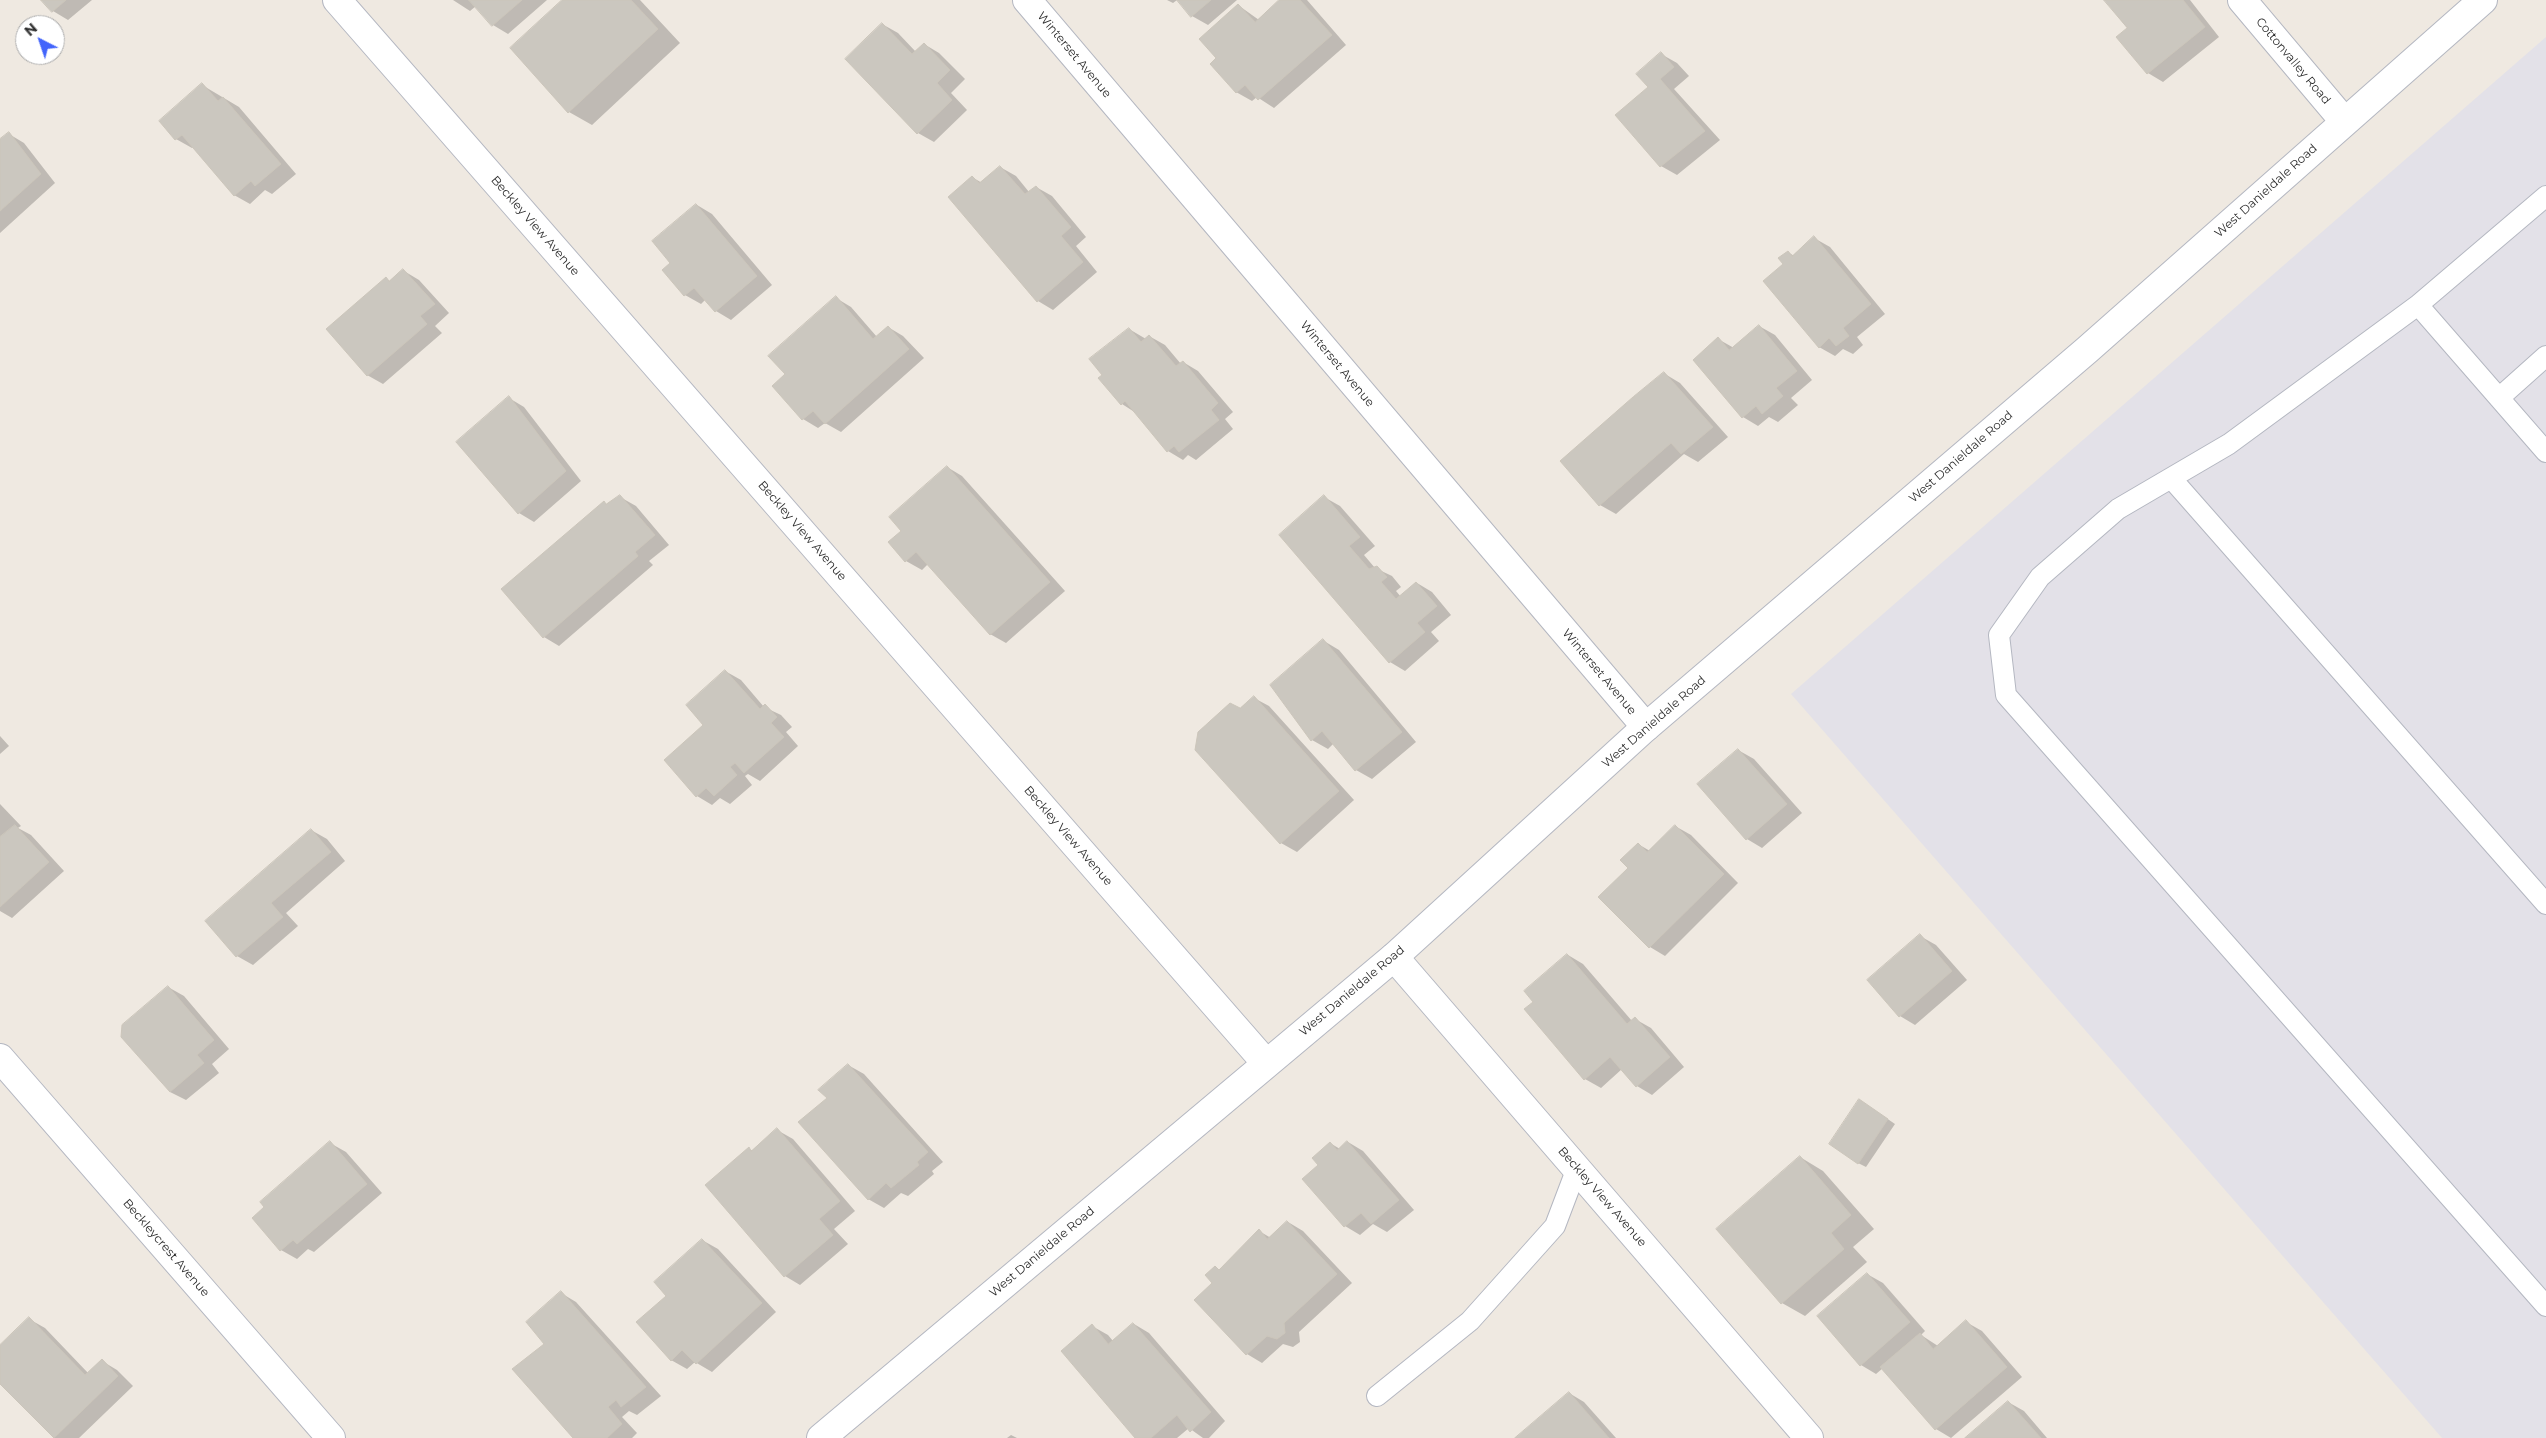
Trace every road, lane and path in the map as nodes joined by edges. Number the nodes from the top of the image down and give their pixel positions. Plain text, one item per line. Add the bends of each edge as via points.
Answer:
1 (337, 0) edge
2 (1028, 0) edge
3 (2242, 0) edge
4 (2483, 0) edge
5 (2344, 121) junction
6 (2546, 196) edge
7 (2418, 305) junction
8 (2546, 356) edge
9 (2499, 398) junction
10 (2546, 452) edge
11 (2171, 478) junction
12 (1646, 727) junction
13 (2546, 904) edge
14 (1394, 957) junction
15 (0, 1058) edge
16 (1266, 1063) junction
17 (1577, 1168) junction
18 (2546, 1306) edge
19 (1377, 1396) dead end
20 (331, 1438) edge
21 (821, 1438) edge
22 (1809, 1438) edge

1 - 16 street, Beckley View Avenue
2 - 12 street, Winterset Avenue
3 - 5 street, Cottonvalley Road
4 - 5 street, West Danieldale Road
5 - 12 street, West Danieldale Road via 2079,356
6 - 7 lane
7 - 9 lane
7 - 11 lane via 2230,444
8 - 9 lane
9 - 10 lane
11 - 13 lane
11 - 18 lane via 2118,509 2040,577 1999,635 2006,695
12 - 14 street, West Danieldale Road
14 - 16 street, West Danieldale Road
14 - 17 street, Beckley View Avenue
15 - 20 street, Beckleycrest Avenue
16 - 21 street, West Danieldale Road
17 - 19 lane via 1555,1226 1470,1321
17 - 22 street, Beckley View Avenue

